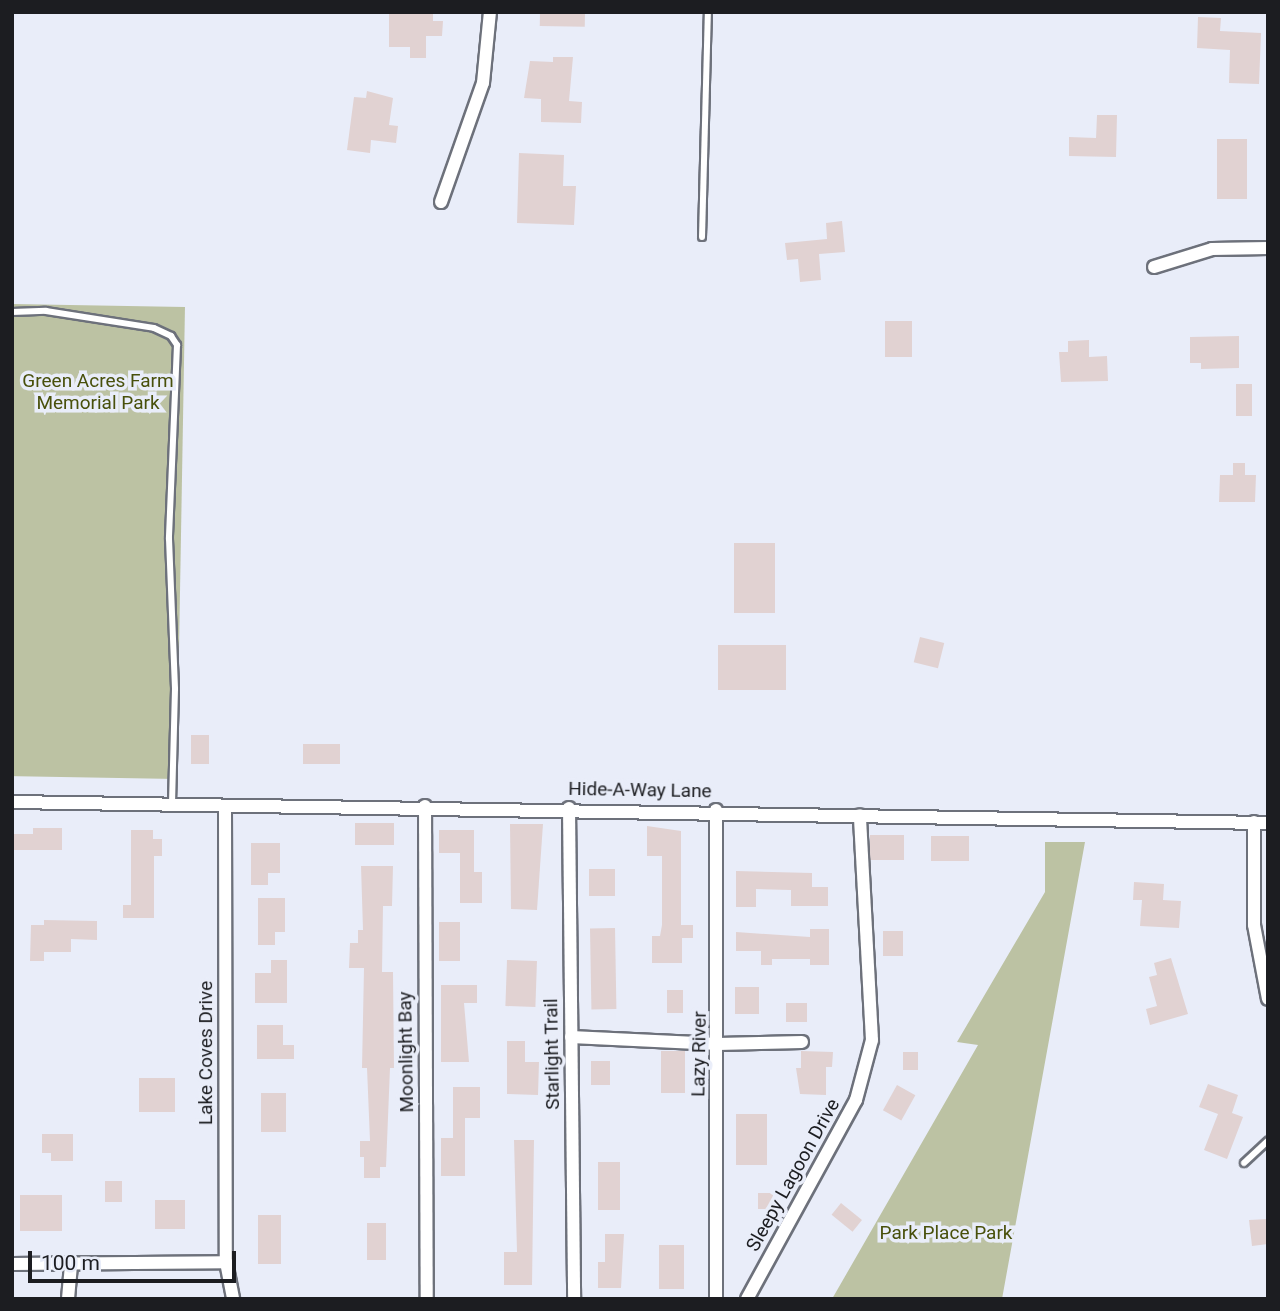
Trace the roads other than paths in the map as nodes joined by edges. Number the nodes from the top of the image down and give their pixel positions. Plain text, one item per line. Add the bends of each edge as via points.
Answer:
1 (490, 12) edge
2 (708, 12) edge
3 (441, 202) dead end
4 (702, 237) dead end
5 (1268, 248) edge
6 (1154, 267) dead end
7 (12, 312) edge
8 (12, 802) edge
9 (172, 805) junction
10 (225, 806) junction
11 (425, 806) junction
12 (569, 808) junction
13 (716, 810) junction
14 (860, 815) junction
15 (1254, 822) junction
16 (1268, 823) edge
17 (1268, 999) edge
18 (571, 1037) junction
19 (802, 1042) dead end
20 (718, 1044) junction
21 (1268, 1141) edge
22 (1244, 1163) dead end
23 (226, 1262) junction
24 (12, 1264) edge
25 (71, 1264) junction
26 (68, 1299) edge
27 (233, 1299) edge
28 (427, 1299) edge
29 (574, 1299) edge
30 (716, 1299) edge
31 (747, 1299) edge

1 - 3 street via 483,83
2 - 4 lane
5 - 6 street via 1212,249
7 - 9 lane via 46,311 154,328 172,336 177,345 169,539 175,689
8 - 9 street, Hide-A-Way Lane
9 - 10 street, Hide-A-Way Lane
10 - 11 street, Hide-A-Way Lane
10 - 23 street, Lake Coves Drive
11 - 12 street, Hide-A-Way Lane
11 - 28 street, Moonlight Bay
12 - 13 street, Hide-A-Way Lane
12 - 18 street, Starlight Trail
13 - 14 street, Hide-A-Way Lane
13 - 20 street, Lazy River
14 - 15 street, Hide-A-Way Lane
14 - 31 street, Sleepy Lagoon Drive via 872,1040 856,1100
15 - 16 street, Hide-A-Way Lane
15 - 17 street via 1254,925
18 - 20 street
18 - 29 street, Starlight Trail
19 - 20 street
20 - 30 street, Lazy River
21 - 22 lane
23 - 25 street
23 - 27 street, Lake Coves Drive
24 - 25 street
25 - 26 street

